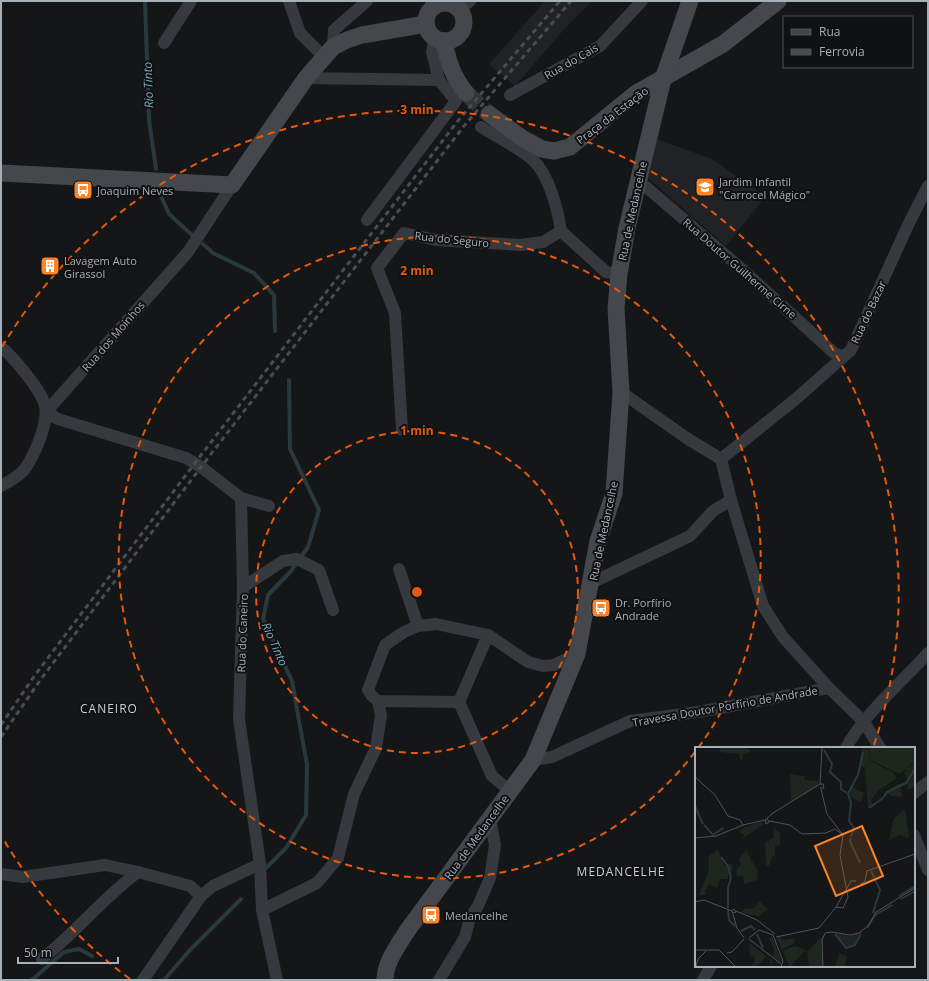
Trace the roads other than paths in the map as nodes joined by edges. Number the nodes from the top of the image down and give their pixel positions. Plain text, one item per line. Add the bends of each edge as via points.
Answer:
1 (191, 1) edge
2 (289, 1) edge
3 (367, 1) edge
4 (642, 1) edge
5 (690, 1) edge
6 (778, 1) edge
7 (433, 3) edge
8 (465, 5) edge
9 (426, 24) junction
10 (439, 40) junction
11 (164, 43) dead end
12 (328, 52) junction
13 (306, 78) junction
14 (663, 79) junction
15 (439, 80) junction
16 (466, 93) tunnel mouth
17 (510, 95) dead end
18 (485, 120) joint
19 (1, 173) edge
20 (638, 180) junction
21 (232, 185) junction
22 (928, 186) edge
23 (367, 220) dead end
24 (561, 231) junction
25 (619, 274) junction
26 (1, 347) edge
27 (842, 356) junction
28 (621, 392) junction
29 (46, 412) junction
30 (402, 430) dead end
31 (722, 459) junction
32 (1, 486) edge
33 (241, 498) junction
34 (731, 500) junction
35 (269, 506) dead end
36 (399, 569) dead end
37 (591, 583) junction
38 (243, 587) junction
39 (333, 610) dead end
40 (418, 626) junction
41 (488, 635) junction
42 (928, 653) edge
43 (576, 654) junction
44 (829, 688) junction
45 (378, 701) junction
46 (459, 702) junction
47 (864, 722) junction
48 (847, 747) edge
49 (879, 747) edge
50 (533, 760) junction
51 (928, 782) edge
52 (510, 791) junction
53 (915, 792) edge
54 (490, 819) junction
55 (915, 838) edge
56 (260, 864) junction
57 (928, 870) edge
58 (138, 872) junction
59 (1, 874) edge
60 (201, 896) junction
61 (262, 910) junction
62 (42, 959) dead end
63 (710, 967) edge
64 (387, 977) edge
65 (144, 980) edge
66 (277, 980) edge
67 (439, 980) edge
68 (703, 980) edge

1 - 11 street
2 - 12 street via 300,33
3 - 12 street via 334,30
4 - 17 street, Rua do Cais via 600,46
5 - 14 street
6 - 14 street, Praça da Estação via 728,40
7 - 8 street
7 - 9 street
8 - 10 street via 464,28 456,38
9 - 10 street via 429,32
9 - 12 street via 362,35
10 - 15 street via 432,52
10 - 16 street via 457,82
12 - 13 street
13 - 15 street
13 - 21 street
14 - 18 street, Praça da Estação via 635,94 570,147 554,151 532,144
14 - 20 street, Rua de Medancelhe
15 - 23 street via 456,101
18 - 24 street via 533,160 550,188
19 - 21 street
20 - 25 street, Rua de Medancelhe via 626,228
20 - 27 street, Rua Doutor Guilherme Cirne via 743,270 834,353
21 - 29 street, Rua dos Moinhos via 188,252
22 - 27 street, Rua do Bazar via 851,350
24 - 25 street via 606,272
24 - 30 street, Rua do Seguro via 543,242 521,245 436,240 404,233 390,250 377,268 395,313
25 - 28 street, Rua de Medancelhe via 616,308
26 - 29 street via 10,354 42,394
27 - 31 street, Rua do Bazar via 797,398
28 - 31 street via 688,439
28 - 37 street, Rua de Medancelhe via 614,493 598,541
29 - 32 street via 46,424 29,466 19,476
29 - 33 street via 58,419 186,458
31 - 34 street
33 - 35 street
33 - 38 street, Rua do Caneiro
34 - 37 street via 713,511 690,536
34 - 44 street via 764,606 784,637
36 - 40 street
37 - 43 street, Rua de Medancelhe
38 - 39 street via 283,560 302,561 319,570
38 - 56 street, Rua do Caneiro via 239,719
40 - 41 street via 436,624
40 - 45 street via 385,645 368,690
41 - 43 street via 528,662 543,666 554,665
41 - 46 street
42 - 47 street
43 - 50 street, Rua de Medancelhe
44 - 47 street
44 - 50 street, Travessa Doutor Porfírio de Andrade via 698,712 630,721 552,757
45 - 46 street
45 - 61 street via 381,715 376,748 354,794 338,858 317,883
46 - 52 street via 492,776
47 - 48 street
47 - 49 street
50 - 52 street, Rua de Medancelhe
51 - 53 street
52 - 54 street, Rua de Medancelhe
54 - 64 street, Rua de Medancelhe via 407,931
54 - 67 street via 495,845 490,878 470,918 464,937
55 - 57 street
56 - 60 street via 213,886
56 - 61 street, Rua do Caneiro
58 - 59 street via 105,865 23,877
58 - 60 street via 190,886
58 - 62 street via 93,910 62,943
60 - 65 street
61 - 66 street, Rua do Caneiro
63 - 68 street

